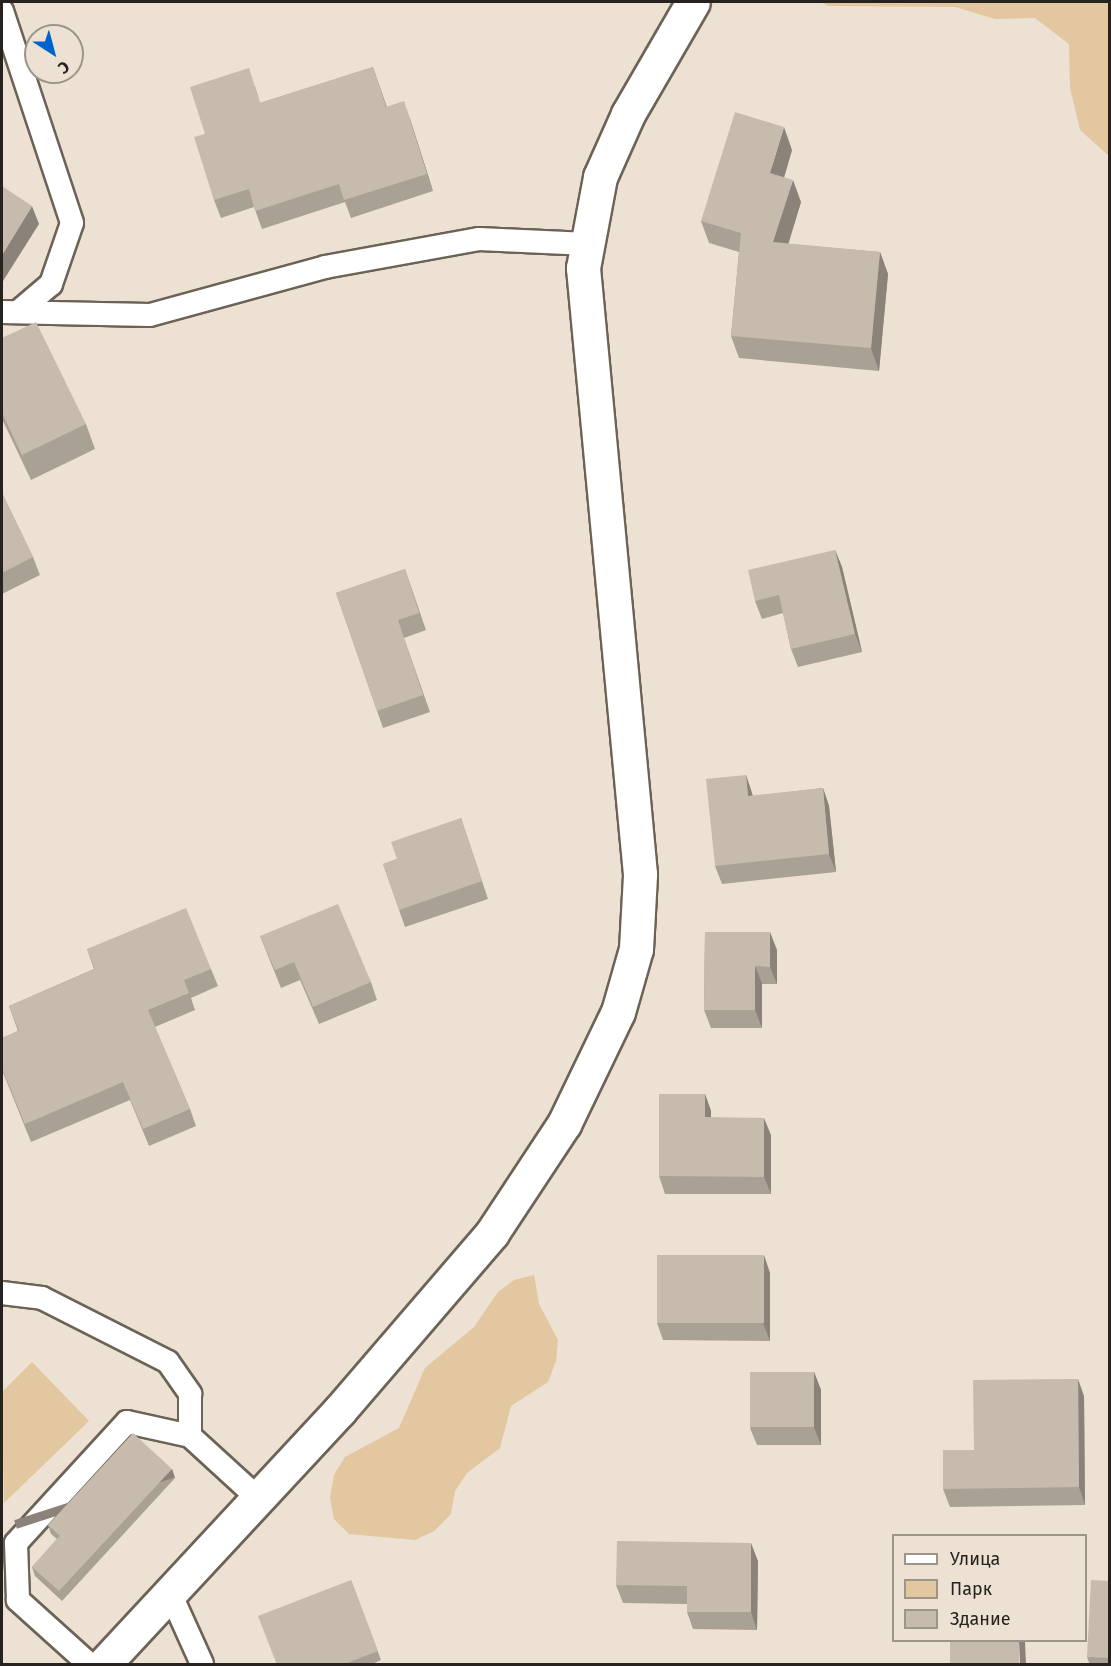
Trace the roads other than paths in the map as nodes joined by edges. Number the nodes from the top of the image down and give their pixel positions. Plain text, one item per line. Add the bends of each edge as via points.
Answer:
1 (693, 2) edge
2 (2, 11) edge
3 (588, 244) junction
4 (10, 311) edge
5 (2, 1293) edge
6 (190, 1436) junction
7 (258, 1498) junction
8 (170, 1593) junction
9 (89, 1665) edge
10 (104, 1665) edge
11 (202, 1665) edge

1 - 3 street via 628,114 600,177
2 - 4 lane via 72,223 51,285
3 - 4 lane via 479,239 325,267 150,315
3 - 7 street via 583,268 640,874 636,949 618,1012 564,1124 492,1233 340,1410
5 - 6 lane via 42,1298 168,1362 190,1394
6 - 7 lane
6 - 9 lane via 127,1422 16,1543 18,1600
7 - 8 street
8 - 10 street
8 - 11 lane

